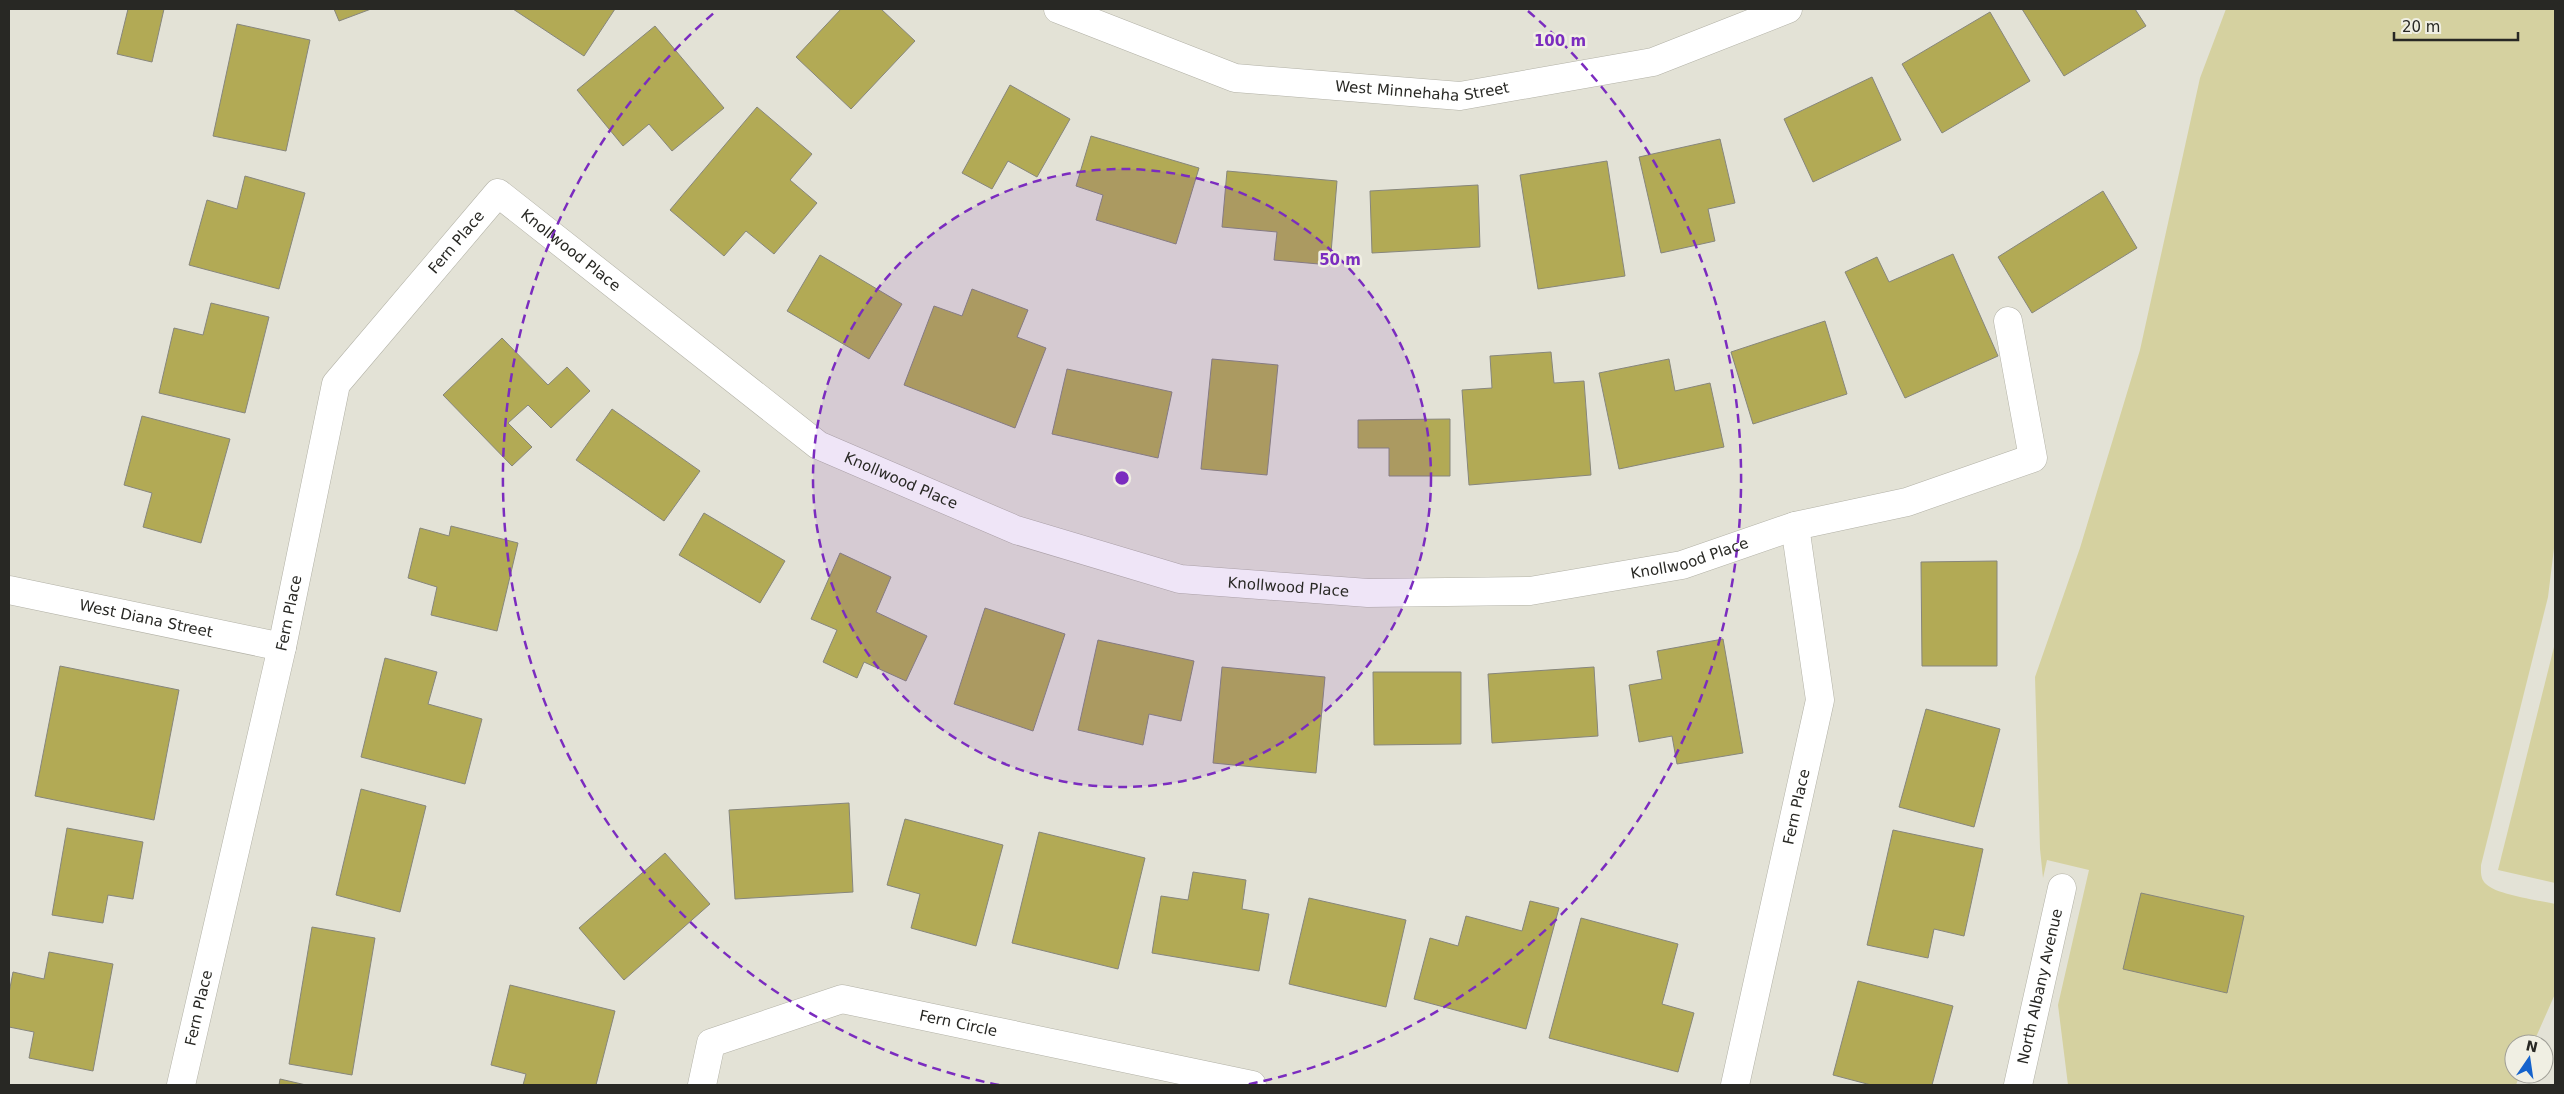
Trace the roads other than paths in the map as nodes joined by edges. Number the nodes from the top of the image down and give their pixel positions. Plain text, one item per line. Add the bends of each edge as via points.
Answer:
1 (1058, 9) edge
2 (1788, 9) edge
3 (498, 193) joint
4 (2008, 321) dead end
5 (1795, 526) junction
6 (9, 590) edge
7 (282, 647) junction
8 (2062, 888) dead end
9 (181, 1085) edge
10 (702, 1085) edge
11 (1252, 1085) edge
12 (1735, 1085) edge
13 (2018, 1085) edge

1 - 2 street, West Minnehaha Street via 1235,78 1460,96 1653,62
3 - 5 street, Knollwood Place via 818,445 1016,530 1180,579 1368,593 1530,591 1682,565
3 - 7 street, Fern Place via 336,384
4 - 5 street, Knollwood Place via 2033,458 1907,502
5 - 12 street, Fern Place via 1820,700
6 - 7 street, West Diana Street
7 - 9 street, Fern Place
8 - 13 street, North Albany Avenue
10 - 11 street, Fern Circle via 711,1043 842,999

